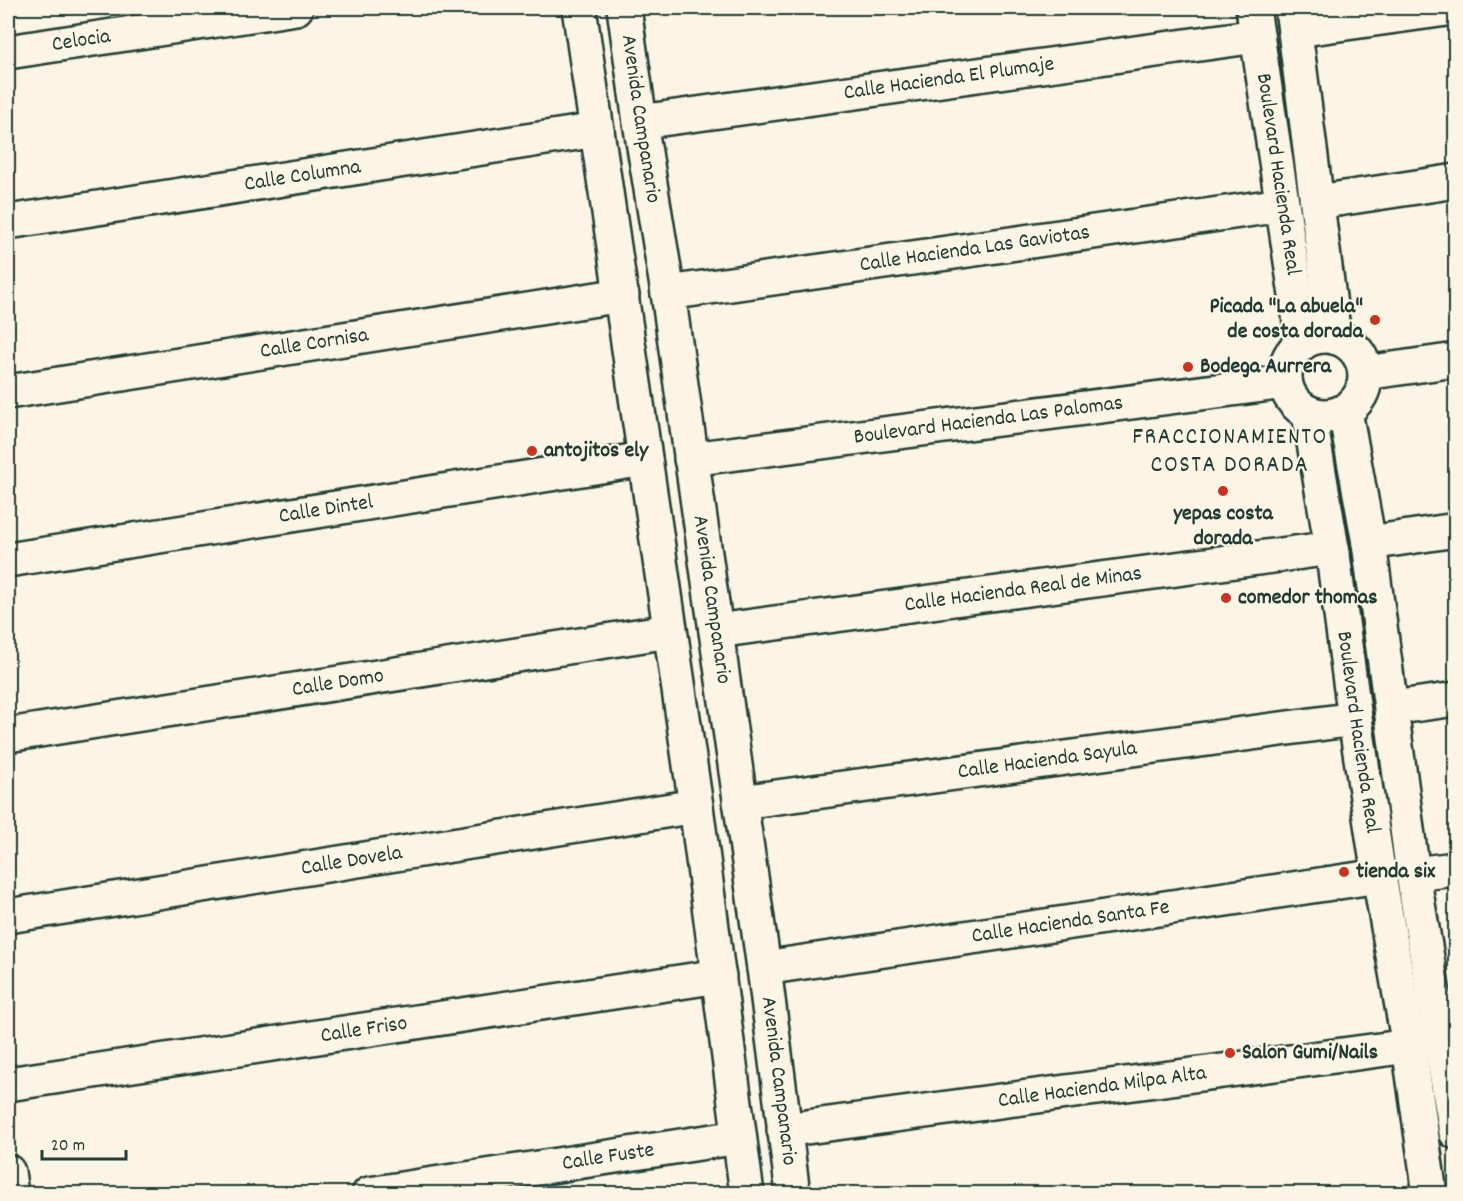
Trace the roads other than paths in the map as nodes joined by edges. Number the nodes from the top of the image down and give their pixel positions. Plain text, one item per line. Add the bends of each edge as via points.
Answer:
1 (296, 8) edge
2 (579, 8) edge
3 (624, 8) edge
4 (1454, 8) edge
5 (1294, 19) edge
6 (1255, 22) edge
7 (8, 52) edge
8 (640, 122) junction
9 (597, 130) junction
10 (1455, 181) edge
11 (1318, 202) junction
12 (1282, 205) junction
13 (8, 222) edge
14 (668, 293) junction
15 (622, 296) junction
16 (1319, 339) junction
17 (1455, 360) edge
18 (1365, 373) junction
19 (1285, 382) junction
20 (8, 392) edge
21 (1345, 411) junction
22 (1309, 414) junction
23 (645, 459) junction
24 (691, 459) junction
25 (1455, 530) edge
26 (1369, 543) junction
27 (1332, 549) junction
28 (8, 560) edge
29 (669, 631) junction
30 (716, 631) junction
31 (1455, 699) edge
32 (1392, 708) junction
33 (1355, 719) junction
34 (8, 735) edge
35 (740, 802) junction
36 (696, 806) junction
37 (1455, 868) edge
38 (1413, 874) junction
39 (1379, 876) junction
40 (8, 916) edge
41 (764, 969) junction
42 (719, 976) junction
43 (1449, 1041) edge
44 (1409, 1046) junction
45 (8, 1084) edge
46 (784, 1130) junction
47 (1455, 1132) edge
48 (739, 1137) junction
49 (8, 1172) edge
50 (11, 1194) edge
51 (369, 1194) edge
52 (747, 1194) edge
53 (793, 1194) edge
54 (1430, 1194) edge

1 - 7 street, Celocia
2 - 9 street, Avenida Campanario
3 - 8 street, Avenida Campanario
4 - 5 street
5 - 11 street, Boulevard Hacienda Real
6 - 8 street, Calle Hacienda El Plumaje
6 - 12 street, Boulevard Hacienda Real
8 - 14 street, Avenida Campanario
9 - 13 street, Calle Columna
9 - 15 street, Avenida Campanario
10 - 11 street
11 - 16 street, Boulevard Hacienda Real
12 - 14 street, Calle Hacienda Las Gaviotas
12 - 16 street, Boulevard Hacienda Real
14 - 24 street, Avenida Campanario
15 - 20 street, Calle Cornisa
15 - 23 street, Avenida Campanario
16 - 18 street via 1349,344 1360,357
16 - 19 street via 1292,353
17 - 18 street
18 - 21 street via 1361,395
19 - 22 street via 1293,401
19 - 24 street, Boulevard Hacienda Las Palomas
21 - 22 street via 1328,416
21 - 26 street, Boulevard Hacienda Real
22 - 27 street, Boulevard Hacienda Real
23 - 28 street, Calle Dintel
23 - 29 street, Avenida Campanario
24 - 30 street, Avenida Campanario
25 - 26 street
26 - 32 street, Boulevard Hacienda Real
27 - 30 street, Calle Hacienda Real de Minas
27 - 33 street, Boulevard Hacienda Real
29 - 34 street, Calle Domo
29 - 36 street, Avenida Campanario
30 - 35 street, Avenida Campanario
31 - 32 street
32 - 38 street, Boulevard Hacienda Real
33 - 35 street, Calle Hacienda Sayula
33 - 39 street, Boulevard Hacienda Real
35 - 41 street, Avenida Campanario
36 - 40 street, Calle Dovela
36 - 42 street, Avenida Campanario
37 - 38 street
38 - 43 street, Boulevard Hacienda Real
39 - 41 street, Calle Hacienda Santa Fe
39 - 44 street, Boulevard Hacienda Real
41 - 46 street, Avenida Campanario
42 - 45 street, Calle Friso
42 - 48 street, Avenida Campanario
43 - 44 street, Calle Hacienda Milpa Alta
43 - 47 street, Boulevard Hacienda Real
44 - 46 street, Calle Hacienda Milpa Alta
44 - 54 street, Boulevard Hacienda Real
46 - 53 street, Avenida Campanario
48 - 51 street, Calle Fuste
48 - 52 street, Avenida Campanario
49 - 50 street

